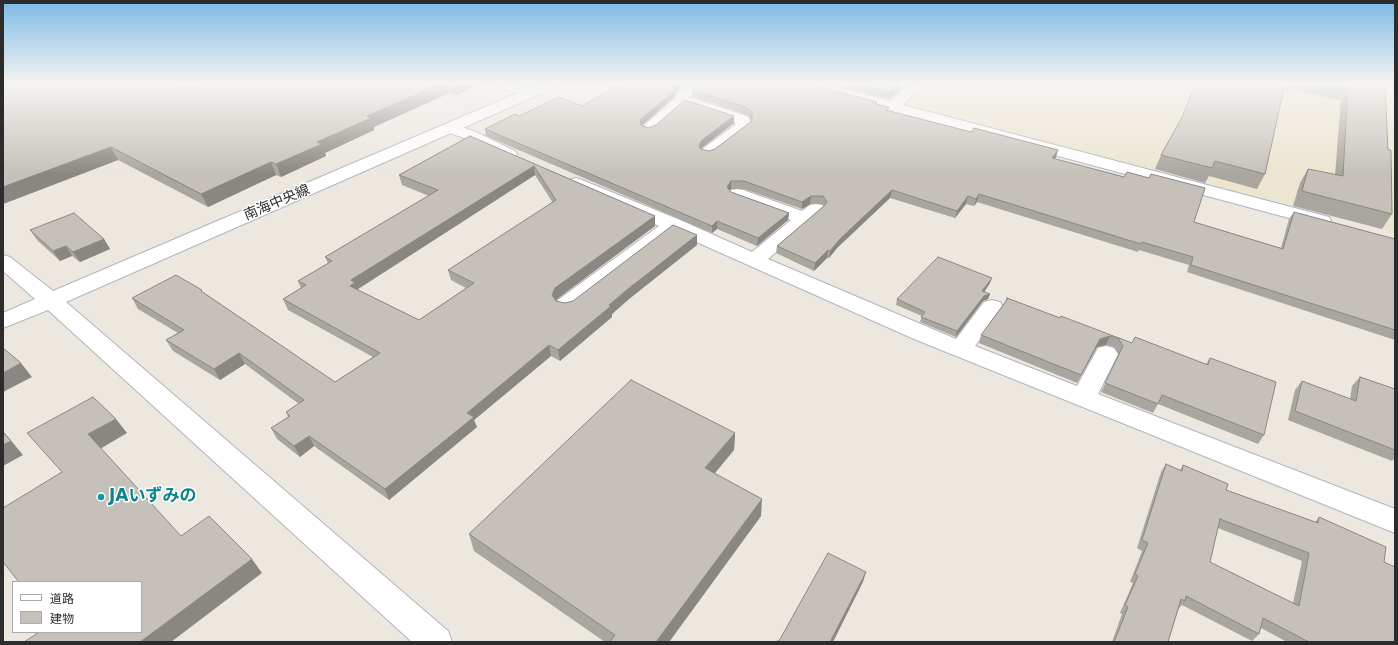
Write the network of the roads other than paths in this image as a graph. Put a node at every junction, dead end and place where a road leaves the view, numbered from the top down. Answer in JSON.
{"nodes":[{"id":1,"x":482,"y":114,"type":"edge"},
{"id":2,"x":666,"y":114,"type":"edge"},
{"id":3,"x":727,"y":114,"type":"edge"},
{"id":4,"x":919,"y":114,"type":"edge"},
{"id":5,"x":450,"y":128,"type":"junction"},
{"id":6,"x":649,"y":128,"type":"edge"},
{"id":7,"x":708,"y":152,"type":"edge"},
{"id":8,"x":524,"y":161,"type":"edge"},
{"id":9,"x":559,"y":176,"type":"edge"},
{"id":10,"x":737,"y":194,"type":"edge"},
{"id":11,"x":673,"y":224,"type":"junction"},
{"id":12,"x":1334,"y":224,"type":"edge"},
{"id":13,"x":754,"y":260,"type":"junction"},
{"id":14,"x":3,"y":261,"type":"edge"},
{"id":15,"x":51,"y":300,"type":"junction"},
{"id":16,"x":566,"y":305,"type":"edge"},
{"id":17,"x":992,"y":307,"type":"dead end"},
{"id":18,"x":3,"y":321,"type":"edge"},
{"id":19,"x":961,"y":349,"type":"junction"},
{"id":20,"x":1106,"y":354,"type":"dead end"},
{"id":21,"x":1083,"y":398,"type":"junction"},
{"id":22,"x":1395,"y":521,"type":"edge"},
{"id":23,"x":436,"y":642,"type":"edge"}],
"edges":[{"from":1,"to":5,"type":"street","name":"南海中央線"},
{"from":2,"to":6,"type":"street"},
{"from":3,"to":7,"type":"street"},
{"from":4,"to":12,"type":"street"},
{"from":5,"to":8,"type":"street"},
{"from":5,"to":15,"type":"street","name":"南海中央線"},
{"from":9,"to":11,"type":"street"},
{"from":10,"to":13,"type":"street"},
{"from":11,"to":13,"type":"street"},
{"from":11,"to":16,"type":"street"},
{"from":13,"to":19,"type":"street"},
{"from":14,"to":15,"type":"street"},
{"from":15,"to":18,"type":"street","name":"南海中央線"},
{"from":15,"to":23,"type":"street"},
{"from":17,"to":19,"type":"street"},
{"from":19,"to":21,"type":"street"},
{"from":20,"to":21,"type":"street"},
{"from":21,"to":22,"type":"street"}]}
